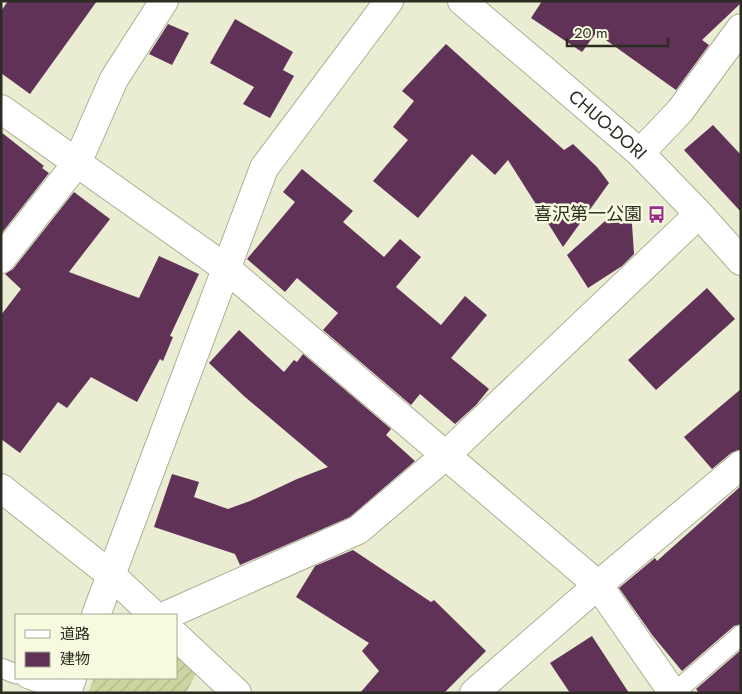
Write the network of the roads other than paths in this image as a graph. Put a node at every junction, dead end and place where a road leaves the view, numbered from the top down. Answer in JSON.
{"nodes":[{"id":1,"x":164,"y":1,"type":"edge"},
{"id":2,"x":388,"y":1,"type":"edge"},
{"id":3,"x":462,"y":1,"type":"edge"},
{"id":4,"x":741,"y":28,"type":"edge"},
{"id":5,"x":1,"y":109,"type":"edge"},
{"id":6,"x":640,"y":153,"type":"junction"},
{"id":7,"x":77,"y":163,"type":"junction"},
{"id":8,"x":699,"y":214,"type":"junction"},
{"id":9,"x":1,"y":259,"type":"edge"},
{"id":10,"x":741,"y":261,"type":"edge"},
{"id":11,"x":227,"y":269,"type":"junction"},
{"id":12,"x":446,"y":455,"type":"junction"},
{"id":13,"x":741,"y":465,"type":"edge"},
{"id":14,"x":1,"y":488,"type":"edge"},
{"id":15,"x":111,"y":575,"type":"junction"},
{"id":16,"x":598,"y":585,"type":"junction"},
{"id":17,"x":96,"y":614,"type":"edge"},
{"id":18,"x":153,"y":614,"type":"edge"},
{"id":19,"x":169,"y":614,"type":"edge"},
{"id":20,"x":741,"y":635,"type":"edge"},
{"id":21,"x":178,"y":638,"type":"edge"},
{"id":22,"x":1,"y":668,"type":"edge"},
{"id":23,"x":15,"y":674,"type":"edge"},
{"id":24,"x":29,"y":679,"type":"edge"},
{"id":25,"x":72,"y":679,"type":"edge"},
{"id":26,"x":66,"y":693,"type":"edge"},
{"id":27,"x":236,"y":693,"type":"edge"},
{"id":28,"x":474,"y":693,"type":"edge"},
{"id":29,"x":673,"y":693,"type":"edge"}],
"edges":[{"from":1,"to":7,"type":"street"},
{"from":2,"to":11,"type":"street"},
{"from":3,"to":6,"type":"street","name":"CHUO-DORI"},
{"from":4,"to":6,"type":"street"},
{"from":5,"to":7,"type":"street"},
{"from":6,"to":8,"type":"street","name":"CHUO-DORI"},
{"from":7,"to":9,"type":"street"},
{"from":7,"to":11,"type":"street"},
{"from":8,"to":10,"type":"street","name":"CHUO-DORI"},
{"from":8,"to":12,"type":"street"},
{"from":11,"to":12,"type":"street"},
{"from":11,"to":15,"type":"street"},
{"from":12,"to":16,"type":"street"},
{"from":12,"to":19,"type":"street"},
{"from":13,"to":16,"type":"street"},
{"from":14,"to":15,"type":"street"},
{"from":15,"to":17,"type":"street"},
{"from":15,"to":18,"type":"street"},
{"from":16,"to":28,"type":"street"},
{"from":16,"to":29,"type":"street"},
{"from":20,"to":29,"type":"lane"},
{"from":21,"to":27,"type":"street"},
{"from":22,"to":23,"type":"lane"},
{"from":24,"to":26,"type":"lane"},
{"from":25,"to":26,"type":"street"}]}
